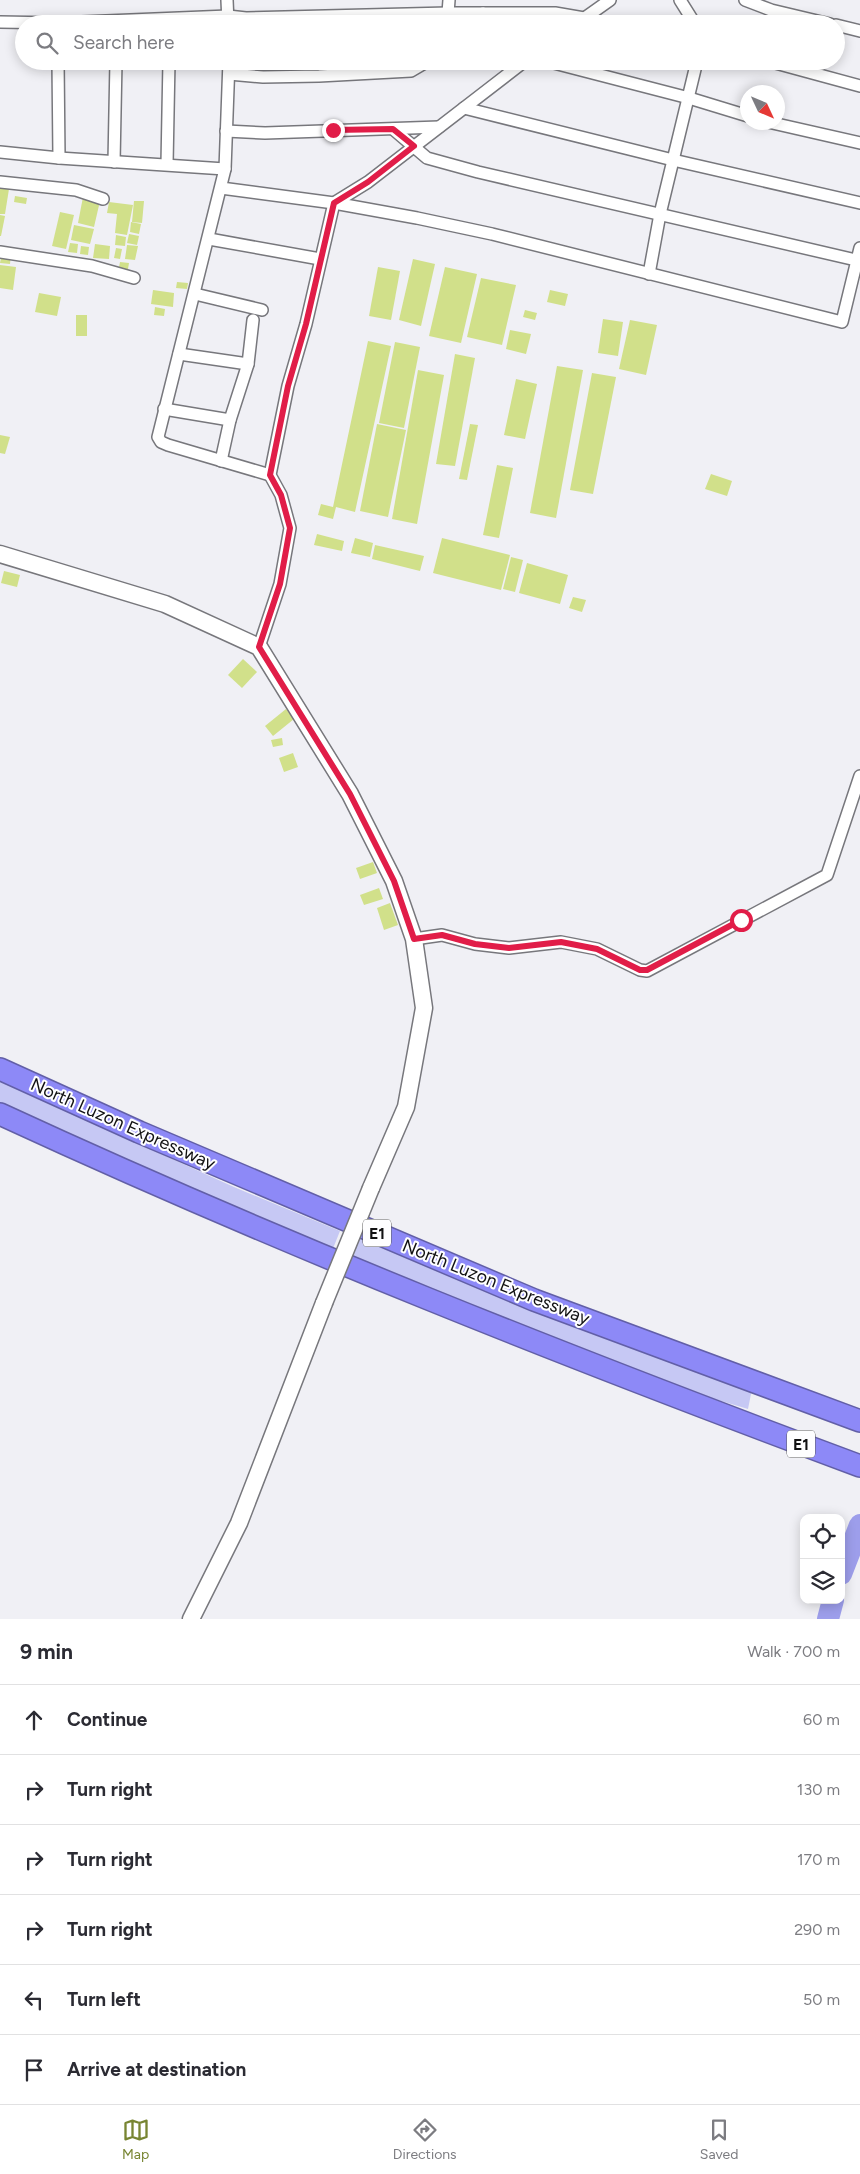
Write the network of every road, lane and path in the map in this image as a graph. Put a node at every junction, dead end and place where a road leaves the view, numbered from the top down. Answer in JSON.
{"nodes":[{"id":1,"x":227,"y":0,"type":"edge"},
{"id":2,"x":448,"y":0,"type":"edge"},
{"id":3,"x":610,"y":0,"type":"edge"},
{"id":4,"x":680,"y":0,"type":"edge"},
{"id":5,"x":745,"y":0,"type":"edge"},
{"id":6,"x":448,"y":13,"type":"junction"},
{"id":7,"x":483,"y":13,"type":"junction"},
{"id":8,"x":228,"y":15,"type":"edge"},
{"id":9,"x":367,"y":15,"type":"edge"},
{"id":10,"x":481,"y":15,"type":"edge"},
{"id":11,"x":561,"y":15,"type":"edge"},
{"id":12,"x":589,"y":15,"type":"edge"},
{"id":13,"x":689,"y":15,"type":"edge"},
{"id":14,"x":792,"y":15,"type":"edge"},
{"id":15,"x":0,"y":22,"type":"edge"},
{"id":16,"x":15,"y":22,"type":"edge"},
{"id":17,"x":845,"y":27,"type":"edge"},
{"id":18,"x":860,"y":31,"type":"edge"},
{"id":19,"x":58,"y":70,"type":"edge"},
{"id":20,"x":116,"y":70,"type":"edge"},
{"id":21,"x":169,"y":70,"type":"edge"},
{"id":22,"x":229,"y":70,"type":"edge"},
{"id":23,"x":413,"y":70,"type":"edge"},
{"id":24,"x":513,"y":70,"type":"edge"},
{"id":25,"x":581,"y":70,"type":"edge"},
{"id":26,"x":695,"y":70,"type":"edge"},
{"id":27,"x":801,"y":70,"type":"edge"},
{"id":28,"x":229,"y":74,"type":"junction"},
{"id":29,"x":860,"y":86,"type":"edge"},
{"id":30,"x":689,"y":98,"type":"junction"},
{"id":31,"x":464,"y":108,"type":"junction"},
{"id":32,"x":740,"y":114,"type":"edge"},
{"id":33,"x":785,"y":126,"type":"edge"},
{"id":34,"x":439,"y":127,"type":"junction"},
{"id":35,"x":393,"y":129,"type":"junction"},
{"id":36,"x":226,"y":131,"type":"junction"},
{"id":37,"x":860,"y":143,"type":"edge"},
{"id":38,"x":414,"y":146,"type":"junction"},
{"id":39,"x":0,"y":152,"type":"edge"},
{"id":40,"x":59,"y":158,"type":"junction"},
{"id":41,"x":673,"y":160,"type":"junction"},
{"id":42,"x":114,"y":162,"type":"junction"},
{"id":43,"x":167,"y":164,"type":"junction"},
{"id":44,"x":225,"y":169,"type":"junction"},
{"id":45,"x":0,"y":182,"type":"edge"},
{"id":46,"x":221,"y":188,"type":"junction"},
{"id":47,"x":103,"y":199,"type":"dead end"},
{"id":48,"x":334,"y":203,"type":"junction"},
{"id":49,"x":860,"y":203,"type":"edge"},
{"id":50,"x":660,"y":214,"type":"junction"},
{"id":51,"x":209,"y":239,"type":"junction"},
{"id":52,"x":860,"y":248,"type":"edge"},
{"id":53,"x":0,"y":252,"type":"edge"},
{"id":54,"x":320,"y":260,"type":"junction"},
{"id":55,"x":856,"y":260,"type":"junction"},
{"id":56,"x":649,"y":274,"type":"junction"},
{"id":57,"x":134,"y":278,"type":"dead end"},
{"id":58,"x":195,"y":294,"type":"junction"},
{"id":59,"x":262,"y":310,"type":"dead end"},
{"id":60,"x":253,"y":320,"type":"dead end"},
{"id":61,"x":179,"y":354,"type":"junction"},
{"id":62,"x":248,"y":364,"type":"junction"},
{"id":63,"x":164,"y":409,"type":"junction"},
{"id":64,"x":230,"y":420,"type":"junction"},
{"id":65,"x":221,"y":461,"type":"junction"},
{"id":66,"x":270,"y":475,"type":"junction"},
{"id":67,"x":0,"y":554,"type":"edge"},
{"id":68,"x":259,"y":647,"type":"junction"},
{"id":69,"x":860,"y":776,"type":"edge"},
{"id":70,"x":414,"y":939,"type":"junction"},
{"id":71,"x":0,"y":1069,"type":"edge"},
{"id":72,"x":0,"y":1114,"type":"edge"},
{"id":73,"x":860,"y":1421,"type":"edge"},
{"id":74,"x":860,"y":1466,"type":"edge"},
{"id":75,"x":191,"y":1619,"type":"edge"}],
"edges":[{"from":1,"to":8,"type":"street"},
{"from":2,"to":6,"type":"street"},
{"from":3,"to":12,"type":"street"},
{"from":4,"to":13,"type":"street"},
{"from":5,"to":14,"type":"street"},
{"from":6,"to":7,"type":"street"},
{"from":6,"to":9,"type":"street"},
{"from":7,"to":10,"type":"street"},
{"from":7,"to":11,"type":"street"},
{"from":15,"to":16,"type":"street"},
{"from":17,"to":18,"type":"street"},
{"from":19,"to":40,"type":"street"},
{"from":20,"to":42,"type":"street"},
{"from":21,"to":43,"type":"street"},
{"from":22,"to":28,"type":"street"},
{"from":23,"to":28,"type":"street"},
{"from":24,"to":31,"type":"street"},
{"from":25,"to":30,"type":"street"},
{"from":26,"to":30,"type":"street"},
{"from":27,"to":29,"type":"street"},
{"from":28,"to":36,"type":"street"},
{"from":30,"to":32,"type":"street"},
{"from":30,"to":41,"type":"street"},
{"from":31,"to":34,"type":"street"},
{"from":31,"to":41,"type":"street"},
{"from":33,"to":37,"type":"street"},
{"from":34,"to":35,"type":"street"},
{"from":34,"to":38,"type":"street"},
{"from":35,"to":36,"type":"street"},
{"from":35,"to":38,"type":"street"},
{"from":36,"to":44,"type":"street"},
{"from":38,"to":48,"type":"street"},
{"from":38,"to":50,"type":"street"},
{"from":39,"to":40,"type":"street"},
{"from":40,"to":42,"type":"street"},
{"from":41,"to":49,"type":"street"},
{"from":41,"to":50,"type":"street"},
{"from":42,"to":43,"type":"street"},
{"from":43,"to":44,"type":"street"},
{"from":44,"to":46,"type":"street"},
{"from":45,"to":47,"type":"street"},
{"from":46,"to":48,"type":"street"},
{"from":46,"to":51,"type":"street"},
{"from":48,"to":54,"type":"street"},
{"from":48,"to":56,"type":"street"},
{"from":50,"to":55,"type":"street"},
{"from":50,"to":56,"type":"street"},
{"from":51,"to":54,"type":"street"},
{"from":51,"to":58,"type":"street"},
{"from":52,"to":55,"type":"street"},
{"from":53,"to":57,"type":"street"},
{"from":54,"to":66,"type":"street"},
{"from":55,"to":56,"type":"street"},
{"from":58,"to":59,"type":"street"},
{"from":58,"to":61,"type":"street"},
{"from":60,"to":62,"type":"street"},
{"from":61,"to":62,"type":"street"},
{"from":61,"to":63,"type":"street"},
{"from":62,"to":64,"type":"street"},
{"from":63,"to":64,"type":"street"},
{"from":63,"to":65,"type":"street"},
{"from":64,"to":65,"type":"street"},
{"from":65,"to":66,"type":"street"},
{"from":66,"to":68,"type":"street"},
{"from":67,"to":68,"type":"street"},
{"from":68,"to":70,"type":"street"},
{"from":69,"to":70,"type":"street"},
{"from":70,"to":75,"type":"street","bridge":true},
{"from":71,"to":73,"type":"highway","name":"North Luzon Expressway","number":"E1"},
{"from":72,"to":74,"type":"highway","number":"E1"}]}
